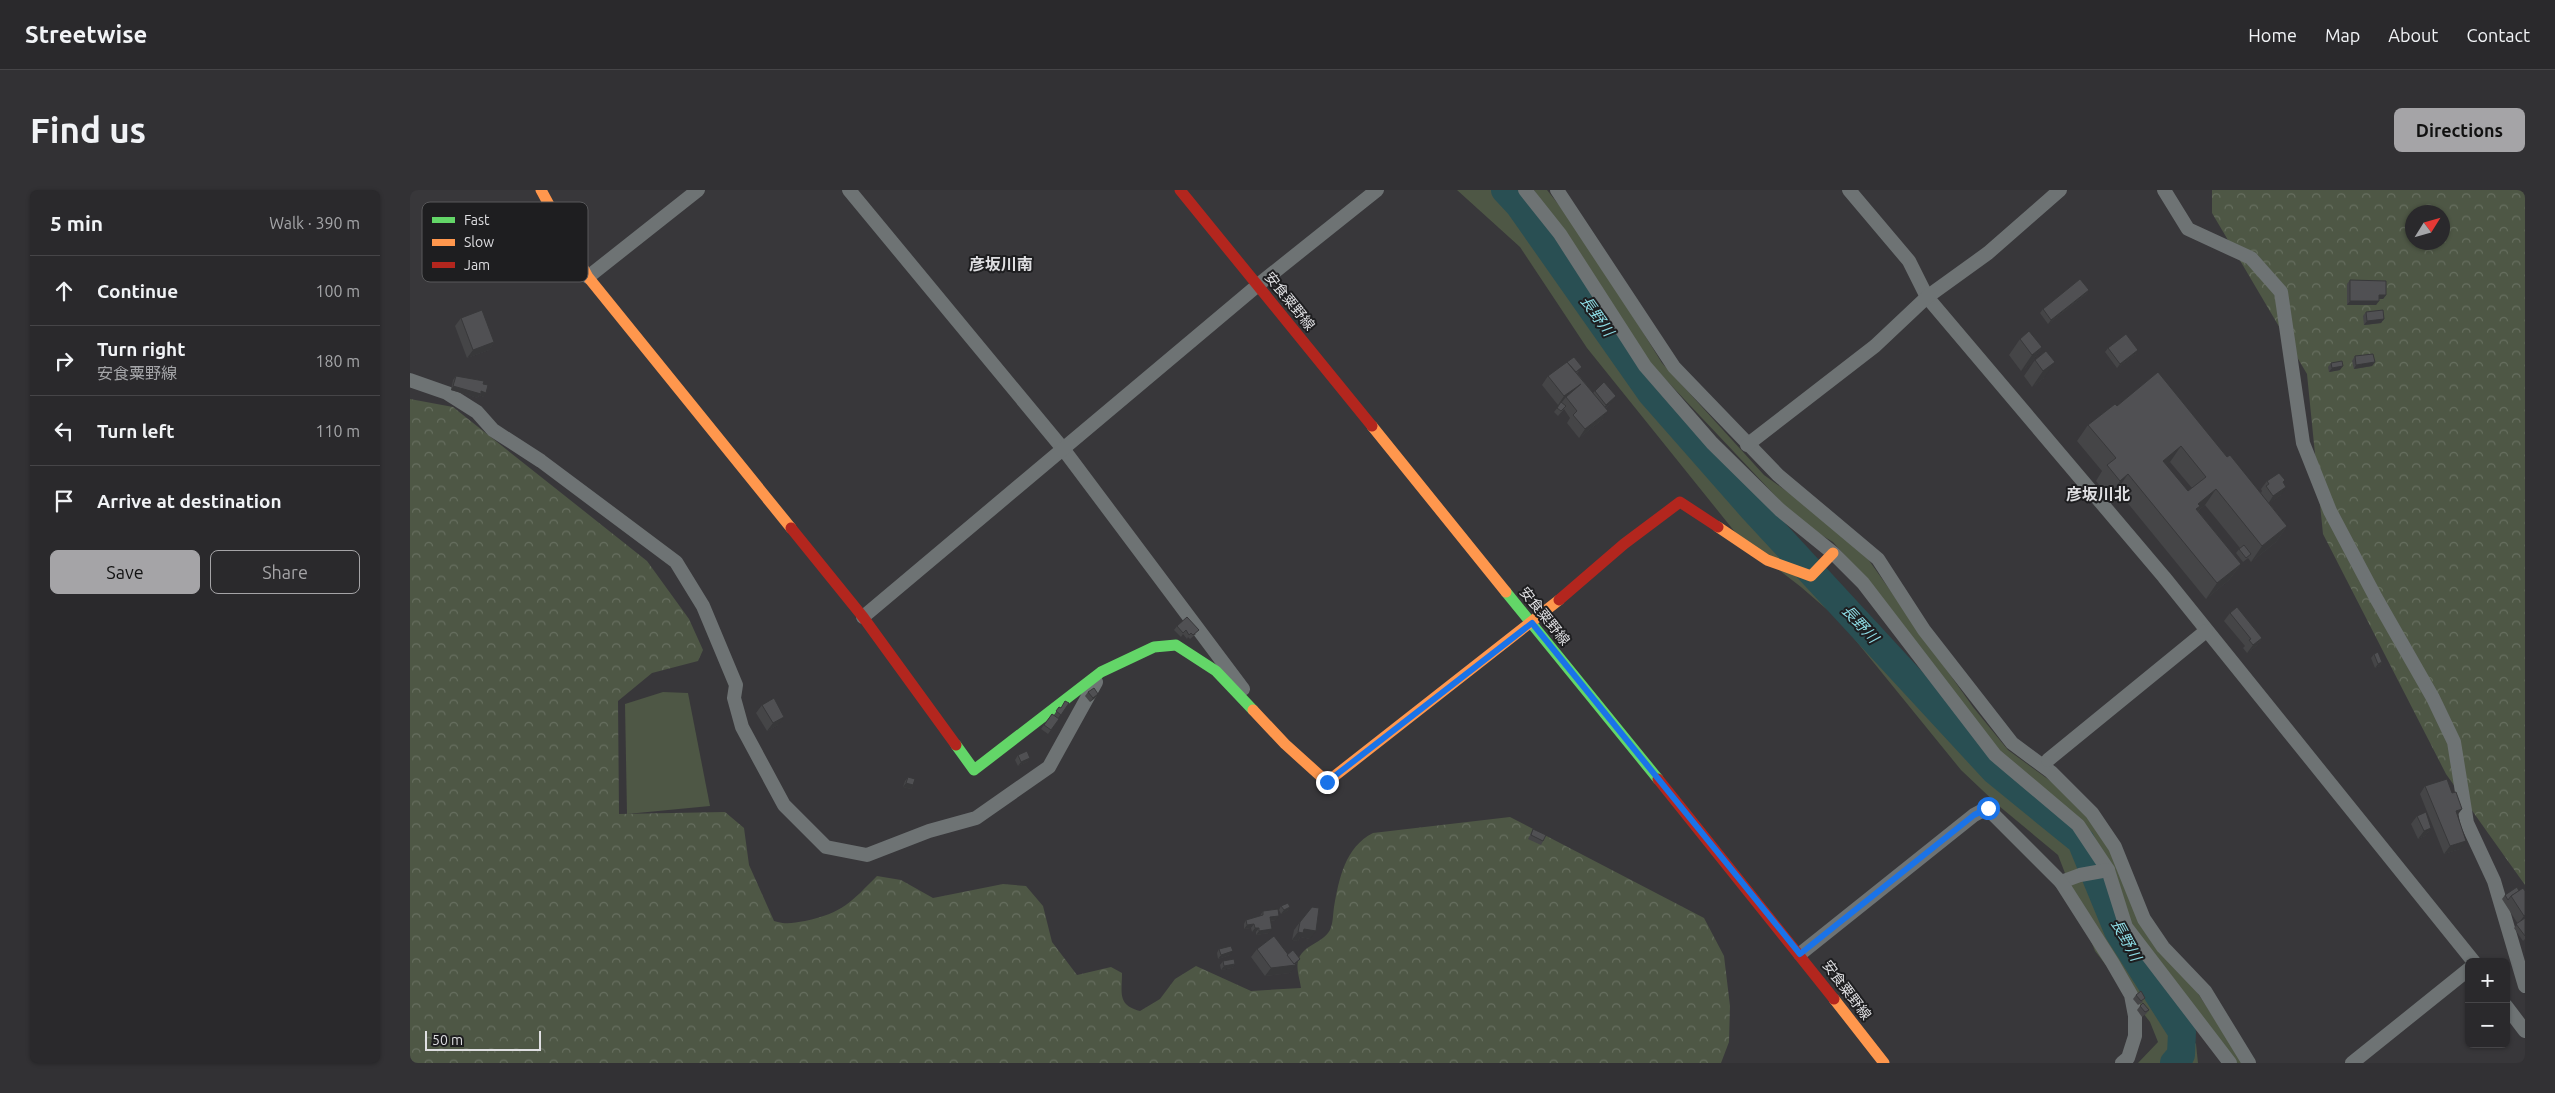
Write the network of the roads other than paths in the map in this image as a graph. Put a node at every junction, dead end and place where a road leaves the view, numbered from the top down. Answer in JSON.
{"nodes":[{"id":1,"x":541,"y":190,"type":"edge"},
{"id":2,"x":698,"y":190,"type":"edge"},
{"id":3,"x":849,"y":190,"type":"edge"},
{"id":4,"x":1180,"y":190,"type":"edge"},
{"id":5,"x":1377,"y":190,"type":"edge"},
{"id":6,"x":1525,"y":190,"type":"edge"},
{"id":7,"x":1557,"y":190,"type":"edge"},
{"id":8,"x":1849,"y":190,"type":"edge"},
{"id":9,"x":2060,"y":190,"type":"edge"},
{"id":10,"x":2164,"y":190,"type":"edge"},
{"id":11,"x":547,"y":202,"type":"edge"},
{"id":12,"x":588,"y":277,"type":"joint"},
{"id":13,"x":1258,"y":285,"type":"junction"},
{"id":14,"x":1927,"y":298,"type":"junction"},
{"id":15,"x":410,"y":380,"type":"edge"},
{"id":16,"x":1747,"y":445,"type":"junction"},
{"id":17,"x":1064,"y":450,"type":"junction"},
{"id":18,"x":1831,"y":555,"type":"junction"},
{"id":19,"x":863,"y":617,"type":"junction"},
{"id":20,"x":1532,"y":623,"type":"junction"},
{"id":21,"x":2206,"y":631,"type":"junction"},
{"id":22,"x":1101,"y":672,"type":"junction"},
{"id":23,"x":1285,"y":744,"type":"junction"},
{"id":24,"x":2048,"y":760,"type":"dead end"},
{"id":25,"x":2105,"y":870,"type":"junction"},
{"id":26,"x":2061,"y":882,"type":"junction"},
{"id":27,"x":1800,"y":954,"type":"junction"},
{"id":28,"x":2471,"y":958,"type":"edge"},
{"id":29,"x":2465,"y":973,"type":"edge"},
{"id":30,"x":2525,"y":986,"type":"edge"},
{"id":31,"x":2510,"y":1011,"type":"edge"},
{"id":32,"x":2525,"y":1031,"type":"edge"},
{"id":33,"x":1884,"y":1063,"type":"edge"},
{"id":34,"x":2122,"y":1063,"type":"edge"},
{"id":35,"x":2230,"y":1063,"type":"edge"},
{"id":36,"x":2249,"y":1063,"type":"edge"},
{"id":37,"x":2352,"y":1063,"type":"edge"}],
"edges":[{"from":1,"to":11,"type":"street"},
{"from":2,"to":12,"type":"street"},
{"from":3,"to":17,"type":"street"},
{"from":4,"to":13,"type":"street","name":"安食粟野線"},
{"from":5,"to":13,"type":"street"},
{"from":6,"to":18,"type":"street"},
{"from":7,"to":16,"type":"street"},
{"from":8,"to":14,"type":"street"},
{"from":9,"to":14,"type":"street"},
{"from":10,"to":30,"type":"street"},
{"from":12,"to":19,"type":"street"},
{"from":13,"to":17,"type":"street"},
{"from":13,"to":20,"type":"street","name":"安食粟野線"},
{"from":14,"to":16,"type":"street"},
{"from":14,"to":21,"type":"street"},
{"from":15,"to":22,"type":"street"},
{"from":16,"to":36,"type":"street"},
{"from":17,"to":19,"type":"street"},
{"from":17,"to":23,"type":"street"},
{"from":18,"to":20,"type":"street"},
{"from":18,"to":25,"type":"street"},
{"from":19,"to":22,"type":"street"},
{"from":20,"to":23,"type":"street"},
{"from":20,"to":27,"type":"street","name":"安食粟野線"},
{"from":21,"to":24,"type":"street"},
{"from":21,"to":28,"type":"street"},
{"from":22,"to":23,"type":"street"},
{"from":25,"to":26,"type":"street"},
{"from":25,"to":35,"type":"street"},
{"from":26,"to":27,"type":"street"},
{"from":26,"to":34,"type":"street"},
{"from":27,"to":33,"type":"street","name":"安食粟野線"},
{"from":29,"to":37,"type":"street"},
{"from":31,"to":32,"type":"street"}]}
